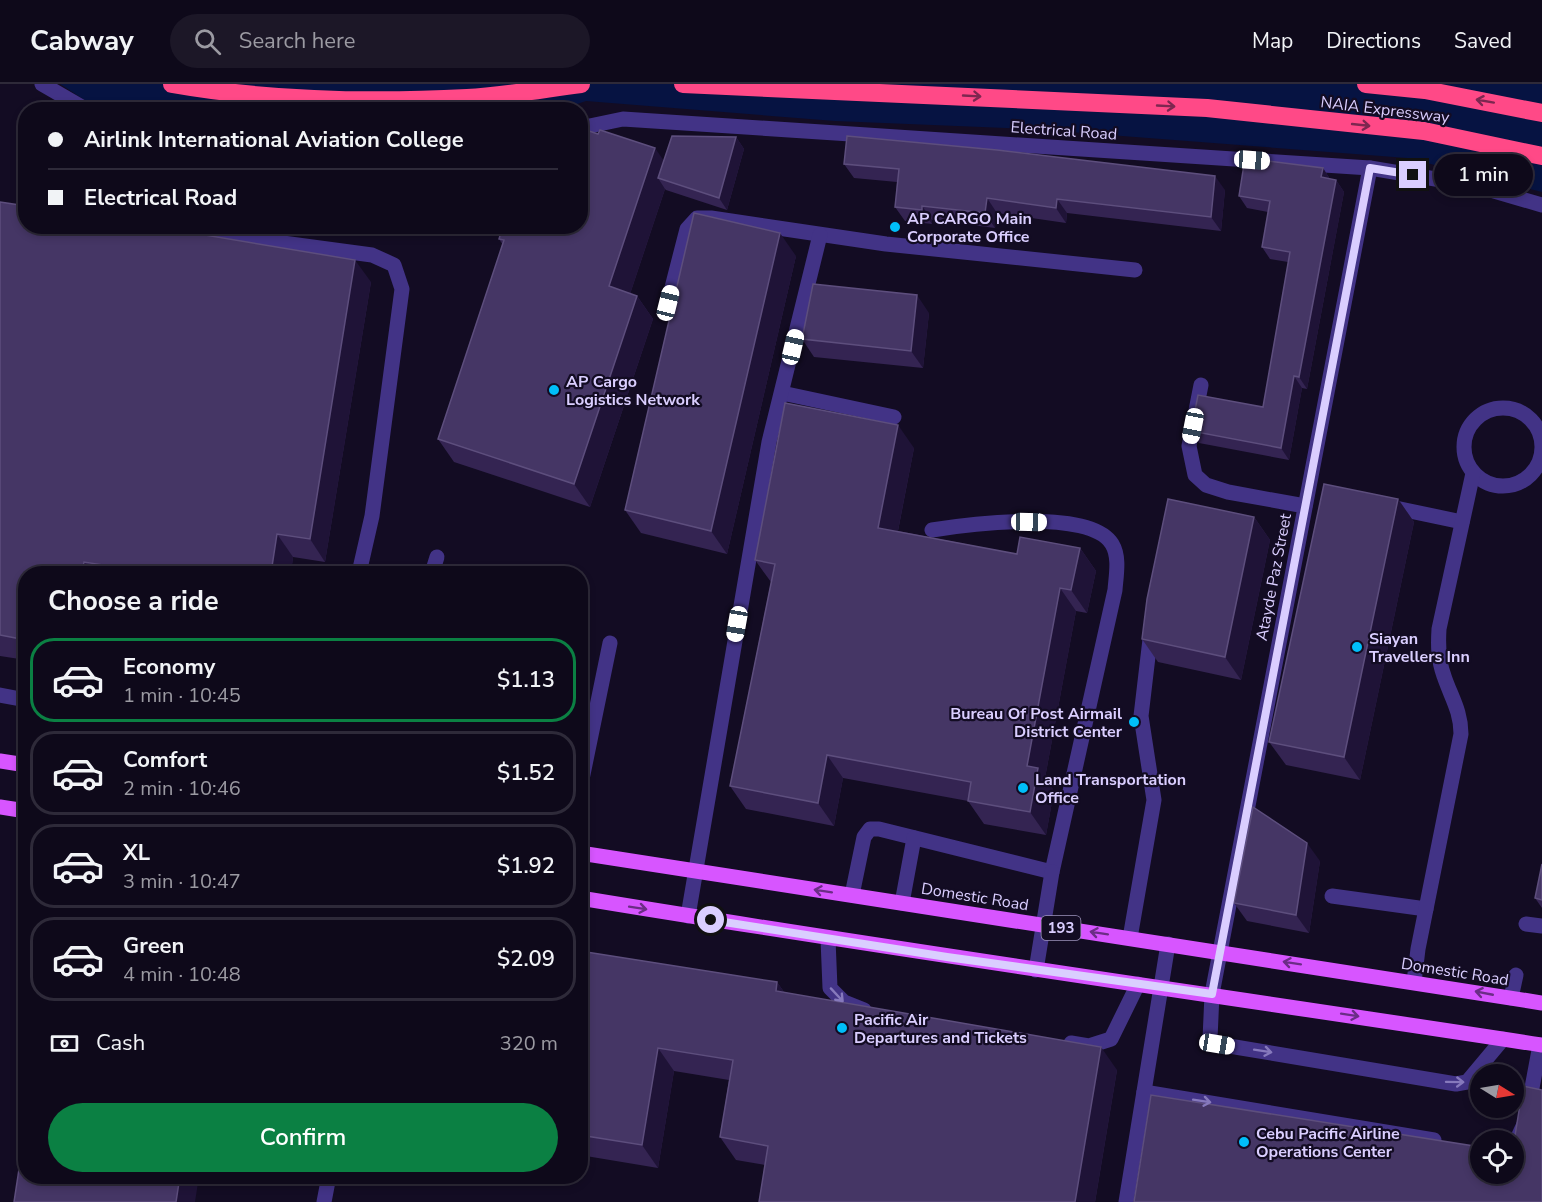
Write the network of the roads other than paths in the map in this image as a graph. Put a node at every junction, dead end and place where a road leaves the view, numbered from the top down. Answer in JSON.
{"nodes":[{"id":1,"x":42,"y":84,"type":"edge"},
{"id":2,"x":172,"y":84,"type":"edge"},
{"id":3,"x":581,"y":84,"type":"edge"},
{"id":4,"x":682,"y":84,"type":"edge"},
{"id":5,"x":1366,"y":84,"type":"edge"},
{"id":6,"x":73,"y":102,"type":"edge"},
{"id":7,"x":1542,"y":113,"type":"edge"},
{"id":8,"x":588,"y":126,"type":"edge"},
{"id":9,"x":1542,"y":156,"type":"edge"},
{"id":10,"x":1370,"y":168,"type":"junction"},
{"id":11,"x":1542,"y":205,"type":"edge"},
{"id":12,"x":216,"y":234,"type":"edge"},
{"id":13,"x":820,"y":235,"type":"junction"},
{"id":14,"x":1135,"y":270,"type":"dead end"},
{"id":15,"x":668,"y":303,"type":"dead end"},
{"id":16,"x":1201,"y":385,"type":"dead end"},
{"id":17,"x":782,"y":393,"type":"junction"},
{"id":18,"x":894,"y":417,"type":"dead end"},
{"id":19,"x":1473,"y":473,"type":"junction"},
{"id":20,"x":1374,"y":504,"type":"edge"},
{"id":21,"x":1305,"y":506,"type":"junction"},
{"id":22,"x":1462,"y":522,"type":"junction"},
{"id":23,"x":932,"y":530,"type":"dead end"},
{"id":24,"x":437,"y":557,"type":"dead end"},
{"id":25,"x":361,"y":566,"type":"edge"},
{"id":26,"x":434,"y":566,"type":"edge"},
{"id":27,"x":1153,"y":617,"type":"edge"},
{"id":28,"x":610,"y":643,"type":"dead end"},
{"id":29,"x":0,"y":695,"type":"edge"},
{"id":30,"x":18,"y":698,"type":"edge"},
{"id":31,"x":588,"y":750,"type":"edge"},
{"id":32,"x":0,"y":761,"type":"edge"},
{"id":33,"x":18,"y":764,"type":"edge"},
{"id":34,"x":0,"y":807,"type":"edge"},
{"id":35,"x":18,"y":810,"type":"edge"},
{"id":36,"x":914,"y":838,"type":"junction"},
{"id":37,"x":588,"y":854,"type":"edge"},
{"id":38,"x":694,"y":871,"type":"junction"},
{"id":39,"x":1052,"y":873,"type":"junction"},
{"id":40,"x":852,"y":895,"type":"junction"},
{"id":41,"x":1332,"y":896,"type":"dead end"},
{"id":42,"x":588,"y":899,"type":"edge"},
{"id":43,"x":902,"y":903,"type":"junction"},
{"id":44,"x":1426,"y":909,"type":"junction"},
{"id":45,"x":688,"y":916,"type":"junction"},
{"id":46,"x":1526,"y":924,"type":"dead end"},
{"id":47,"x":1043,"y":925,"type":"junction"},
{"id":48,"x":1542,"y":927,"type":"edge"},
{"id":49,"x":1130,"y":938,"type":"junction"},
{"id":50,"x":828,"y":939,"type":"junction"},
{"id":51,"x":1168,"y":944,"type":"junction"},
{"id":52,"x":1220,"y":952,"type":"junction"},
{"id":53,"x":1036,"y":970,"type":"junction"},
{"id":54,"x":1516,"y":975,"type":"dead end"},
{"id":55,"x":1414,"y":982,"type":"junction"},
{"id":56,"x":1138,"y":984,"type":"junction"},
{"id":57,"x":1162,"y":987,"type":"junction"},
{"id":58,"x":1212,"y":994,"type":"junction"},
{"id":59,"x":1511,"y":998,"type":"junction"},
{"id":60,"x":1542,"y":1003,"type":"edge"},
{"id":61,"x":881,"y":1017,"type":"edge"},
{"id":62,"x":1503,"y":1039,"type":"junction"},
{"id":63,"x":1055,"y":1041,"type":"edge"},
{"id":64,"x":1541,"y":1045,"type":"edge"},
{"id":65,"x":1144,"y":1092,"type":"junction"},
{"id":66,"x":1521,"y":1130,"type":"edge"},
{"id":67,"x":1446,"y":1142,"type":"edge"},
{"id":68,"x":327,"y":1184,"type":"edge"},
{"id":69,"x":324,"y":1202,"type":"edge"},
{"id":70,"x":1126,"y":1202,"type":"edge"}],
"edges":[{"from":1,"to":6,"type":"street"},
{"from":2,"to":3,"type":"highway"},
{"from":4,"to":9,"type":"highway","name":"NAIA Expressway","one_way":true},
{"from":7,"to":5,"type":"highway","name":"NAIA Expressway","one_way":true},
{"from":8,"to":10,"type":"street","name":"Electrical Road"},
{"from":10,"to":11,"type":"street","name":"Electrical Road"},
{"from":10,"to":21,"type":"street","name":"Atayde Paz Street"},
{"from":12,"to":25,"type":"street"},
{"from":13,"to":14,"type":"street"},
{"from":13,"to":15,"type":"street"},
{"from":13,"to":17,"type":"street"},
{"from":16,"to":21,"type":"street"},
{"from":17,"to":18,"type":"street"},
{"from":17,"to":38,"type":"street"},
{"from":19,"to":19,"type":"street"},
{"from":19,"to":22,"type":"street"},
{"from":20,"to":22,"type":"street"},
{"from":21,"to":52,"type":"street","name":"Atayde Paz Street"},
{"from":22,"to":44,"type":"street"},
{"from":23,"to":39,"type":"street"},
{"from":24,"to":26,"type":"street"},
{"from":27,"to":49,"type":"street"},
{"from":28,"to":31,"type":"street"},
{"from":29,"to":30,"type":"street"},
{"from":32,"to":33,"type":"main road"},
{"from":34,"to":35,"type":"main road"},
{"from":36,"to":39,"type":"street"},
{"from":36,"to":40,"type":"street"},
{"from":36,"to":43,"type":"street"},
{"from":37,"to":38,"type":"main road","name":"Domestic Road","number":"193"},
{"from":40,"to":38,"type":"main road","name":"Domestic Road","number":"193","one_way":true},
{"from":38,"to":45,"type":"street"},
{"from":39,"to":47,"type":"street"},
{"from":40,"to":43,"type":"main road","name":"Domestic Road","number":"193"},
{"from":41,"to":44,"type":"street"},
{"from":42,"to":45,"type":"main road","one_way":true},
{"from":43,"to":47,"type":"main road","name":"Domestic Road","number":"193"},
{"from":44,"to":55,"type":"street"},
{"from":45,"to":50,"type":"main road"},
{"from":46,"to":48,"type":"street"},
{"from":49,"to":47,"type":"main road","name":"Domestic Road","number":"193","one_way":true},
{"from":47,"to":53,"type":"street"},
{"from":49,"to":51,"type":"main road","name":"Domestic Road","number":"193"},
{"from":50,"to":53,"type":"main road"},
{"from":50,"to":61,"type":"street","one_way":true},
{"from":51,"to":52,"type":"main road","name":"Domestic Road","number":"193"},
{"from":51,"to":57,"type":"street"},
{"from":55,"to":52,"type":"main road","name":"Domestic Road","number":"193","one_way":true},
{"from":52,"to":58,"type":"street","name":"Atayde Paz Street"},
{"from":53,"to":56,"type":"main road"},
{"from":54,"to":59,"type":"street"},
{"from":59,"to":55,"type":"main road","name":"Domestic Road","number":"193","one_way":true},
{"from":56,"to":57,"type":"main road"},
{"from":56,"to":63,"type":"street"},
{"from":57,"to":58,"type":"main road"},
{"from":57,"to":65,"type":"street"},
{"from":58,"to":62,"type":"main road","one_way":true},
{"from":58,"to":62,"type":"street","name":"Atayde Paz Street","one_way":true},
{"from":59,"to":60,"type":"main road","name":"Domestic Road","number":"193"},
{"from":62,"to":64,"type":"main road"},
{"from":64,"to":66,"type":"street"},
{"from":65,"to":67,"type":"street","one_way":true},
{"from":65,"to":70,"type":"street"},
{"from":68,"to":69,"type":"street"}]}
